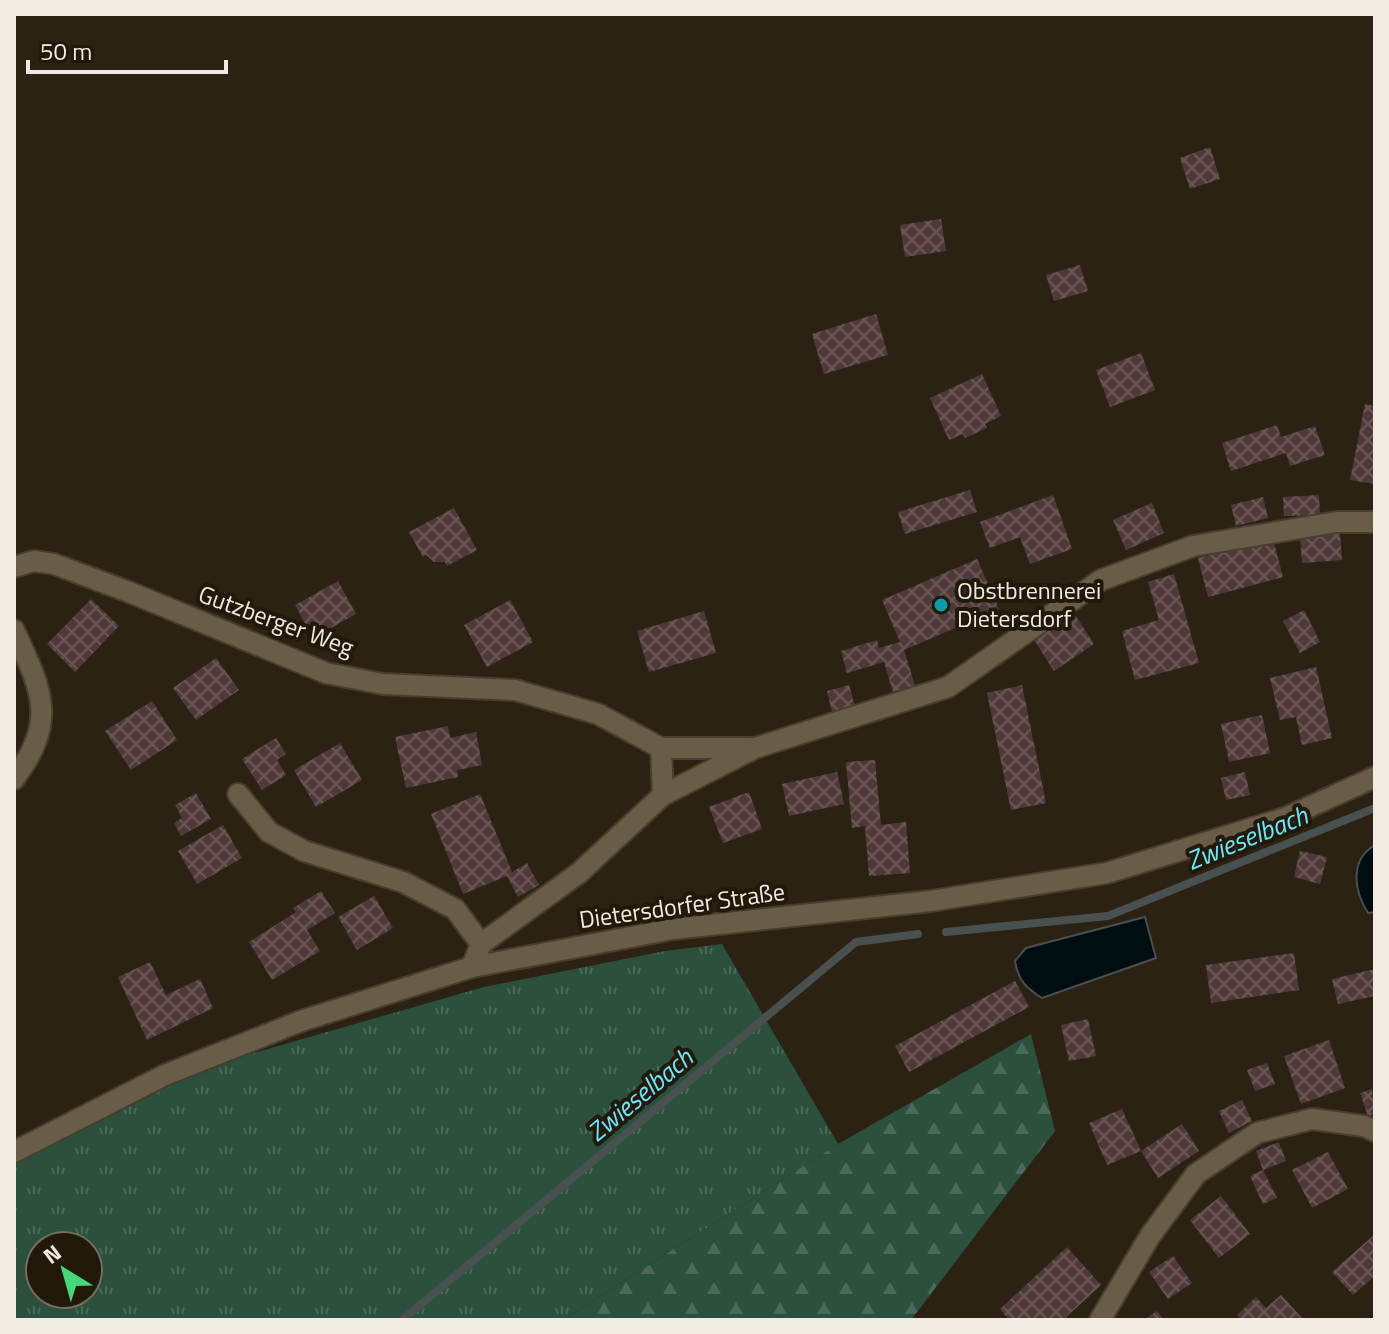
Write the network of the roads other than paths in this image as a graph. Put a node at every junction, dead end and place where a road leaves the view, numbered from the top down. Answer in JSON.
{"nodes":[{"id":1,"x":1375,"y":522,"type":"edge"},
{"id":2,"x":14,"y":567,"type":"edge"},
{"id":3,"x":14,"y":630,"type":"edge"},
{"id":4,"x":661,"y":748,"type":"junction"},
{"id":5,"x":755,"y":748,"type":"junction"},
{"id":6,"x":1375,"y":777,"type":"edge"},
{"id":7,"x":14,"y":779,"type":"edge"},
{"id":8,"x":238,"y":794,"type":"dead end"},
{"id":9,"x":663,"y":795,"type":"junction"},
{"id":10,"x":481,"y":944,"type":"junction"},
{"id":11,"x":472,"y":967,"type":"junction"},
{"id":12,"x":1375,"y":1131,"type":"edge"},
{"id":13,"x":14,"y":1152,"type":"edge"},
{"id":14,"x":1100,"y":1320,"type":"edge"}],
"edges":[{"from":1,"to":5,"type":"street"},
{"from":2,"to":4,"type":"street","name":"Gutzberger Weg"},
{"from":3,"to":7,"type":"street"},
{"from":4,"to":5,"type":"street","name":"Gutzberger Weg"},
{"from":4,"to":9,"type":"street"},
{"from":5,"to":9,"type":"street"},
{"from":6,"to":11,"type":"street","name":"Dietersdorfer Straße"},
{"from":8,"to":10,"type":"street"},
{"from":9,"to":10,"type":"street"},
{"from":10,"to":11,"type":"street"},
{"from":11,"to":13,"type":"street","name":"Dietersdorfer Straße"},
{"from":12,"to":14,"type":"street"}]}
